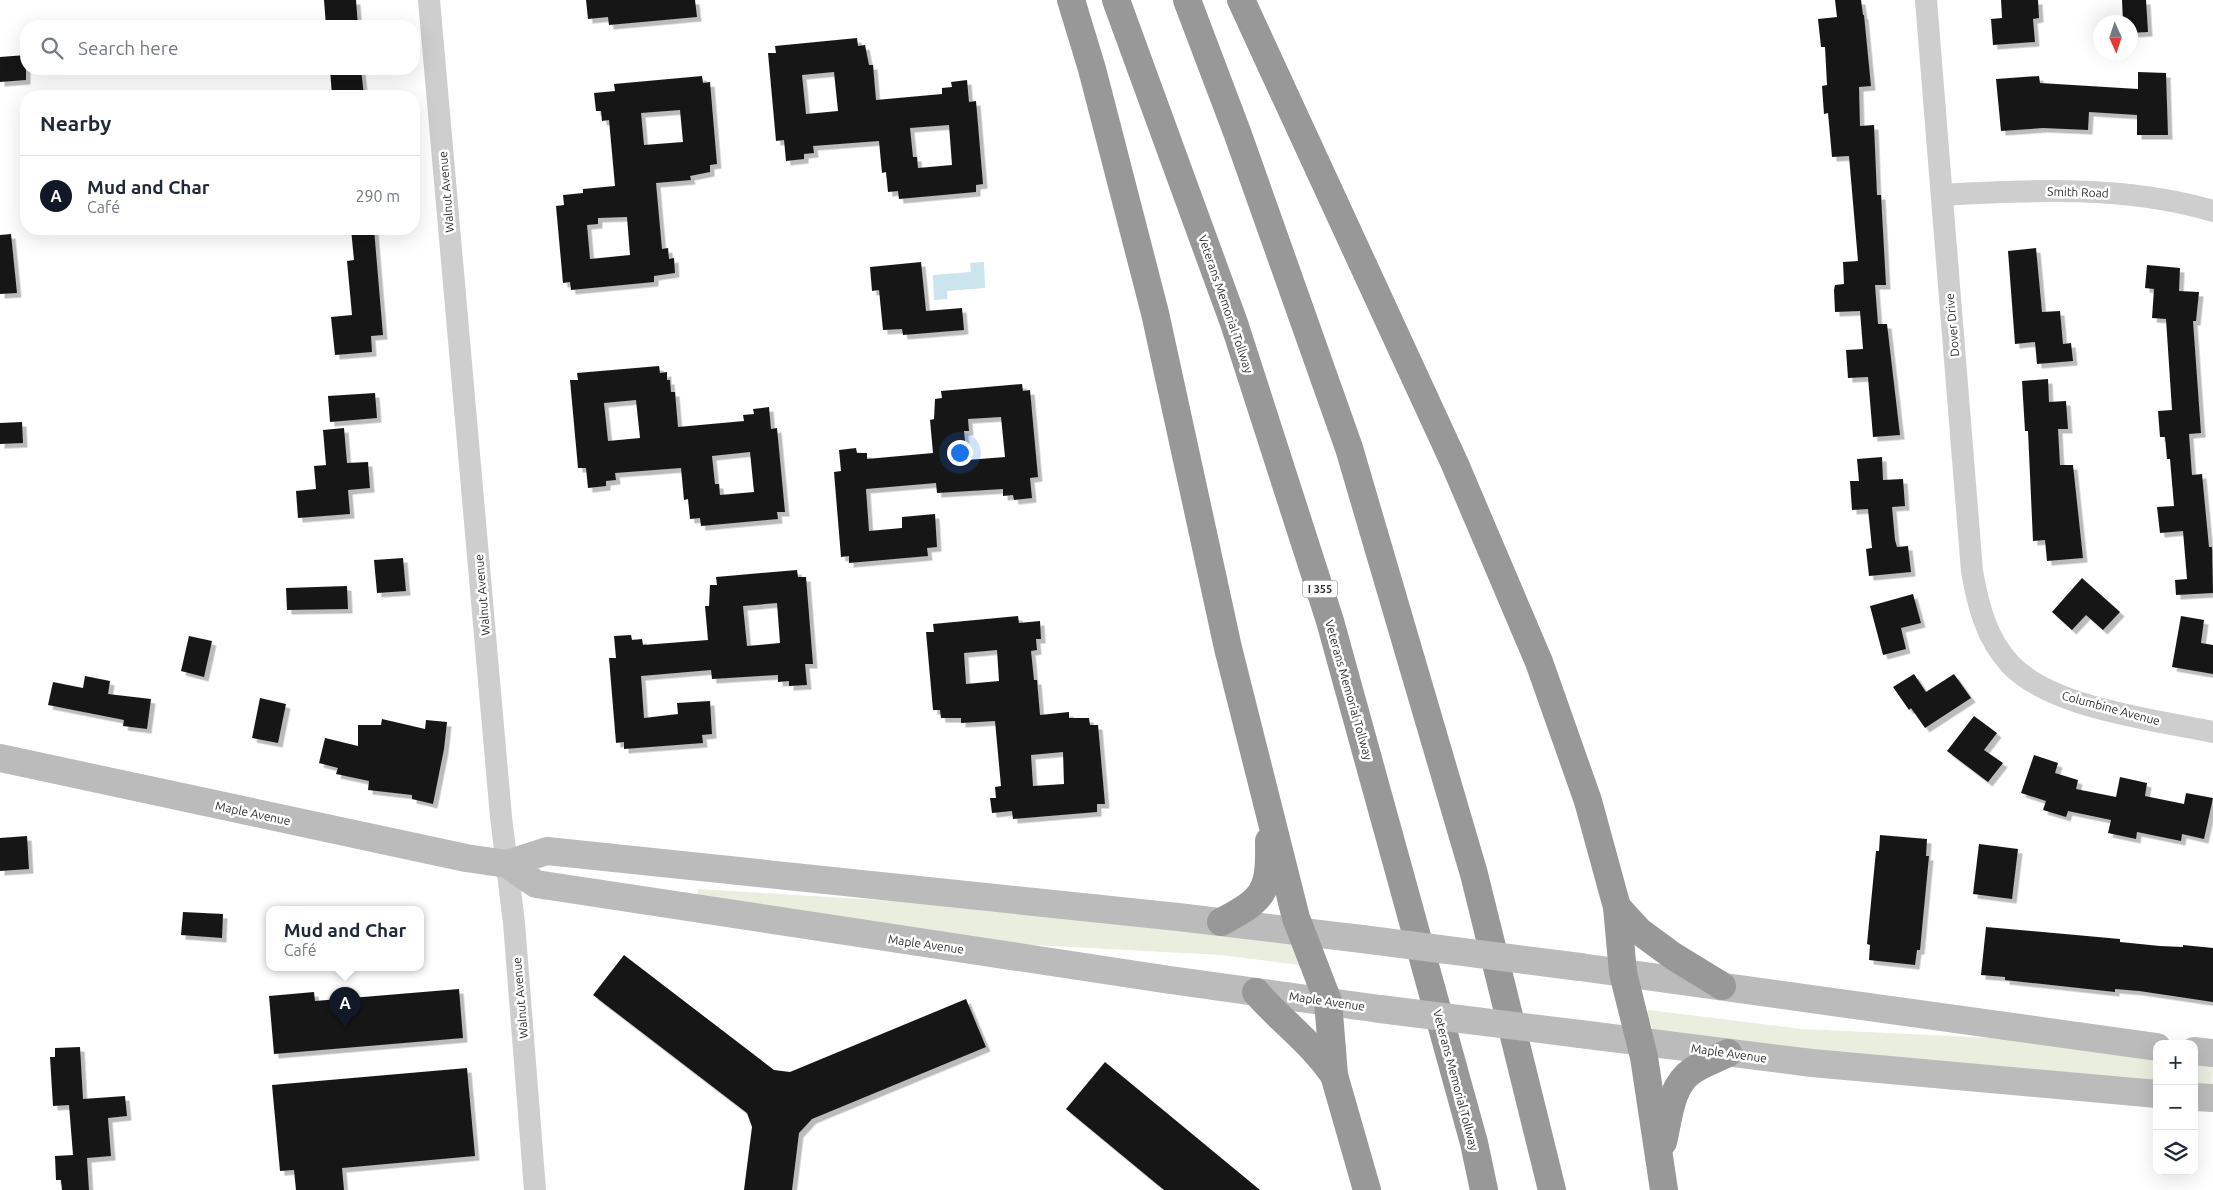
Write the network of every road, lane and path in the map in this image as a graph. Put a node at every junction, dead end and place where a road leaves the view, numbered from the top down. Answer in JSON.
{"nodes":[{"id":1,"x":429,"y":0,"type":"edge"},
{"id":2,"x":1071,"y":0,"type":"edge"},
{"id":3,"x":1116,"y":0,"type":"edge"},
{"id":4,"x":1187,"y":0,"type":"edge"},
{"id":5,"x":1241,"y":0,"type":"edge"},
{"id":6,"x":1926,"y":0,"type":"edge"},
{"id":7,"x":1942,"y":195,"type":"junction"},
{"id":8,"x":2213,"y":211,"type":"edge"},
{"id":9,"x":1996,"y":645,"type":"joint"},
{"id":10,"x":2213,"y":732,"type":"edge"},
{"id":11,"x":0,"y":758,"type":"edge"},
{"id":12,"x":1269,"y":810,"type":"junction"},
{"id":13,"x":507,"y":864,"type":"junction"},
{"id":14,"x":1617,"y":907,"type":"junction"},
{"id":15,"x":1221,"y":922,"type":"junction"},
{"id":16,"x":1303,"y":932,"type":"junction"},
{"id":17,"x":1622,"y":973,"type":"junction"},
{"id":18,"x":1722,"y":986,"type":"junction"},
{"id":19,"x":1256,"y":992,"type":"junction"},
{"id":20,"x":1328,"y":1002,"type":"junction"},
{"id":21,"x":1639,"y":1041,"type":"junction"},
{"id":22,"x":2153,"y":1046,"type":"edge"},
{"id":23,"x":2198,"y":1051,"type":"edge"},
{"id":24,"x":2213,"y":1053,"type":"edge"},
{"id":25,"x":1728,"y":1054,"type":"junction"},
{"id":26,"x":1334,"y":1075,"type":"junction"},
{"id":27,"x":2153,"y":1094,"type":"edge"},
{"id":28,"x":2198,"y":1096,"type":"edge"},
{"id":29,"x":2213,"y":1098,"type":"edge"},
{"id":30,"x":1660,"y":1156,"type":"junction"},
{"id":31,"x":535,"y":1190,"type":"edge"},
{"id":32,"x":1367,"y":1190,"type":"edge"},
{"id":33,"x":1484,"y":1190,"type":"edge"},
{"id":34,"x":1552,"y":1190,"type":"edge"},
{"id":35,"x":1664,"y":1190,"type":"edge"}],
"edges":[{"from":1,"to":13,"type":"street","name":"Walnut Avenue"},
{"from":2,"to":12,"type":"highway"},
{"from":3,"to":33,"type":"highway","name":"Veterans Memorial Tollway","number":"I 355"},
{"from":4,"to":34,"type":"highway"},
{"from":5,"to":14,"type":"highway"},
{"from":6,"to":7,"type":"street","name":"Dover Drive"},
{"from":7,"to":8,"type":"street","name":"Smith Road"},
{"from":7,"to":9,"type":"street","name":"Dover Drive"},
{"from":9,"to":10,"type":"street","name":"Columbine Avenue"},
{"from":11,"to":13,"type":"main road","name":"Maple Avenue"},
{"from":12,"to":15,"type":"highway"},
{"from":12,"to":16,"type":"highway"},
{"from":13,"to":15,"type":"main road","name":"Maple Avenue"},
{"from":13,"to":19,"type":"main road","name":"Maple Avenue"},
{"from":13,"to":31,"type":"street","name":"Walnut Avenue"},
{"from":14,"to":17,"type":"highway"},
{"from":14,"to":18,"type":"highway"},
{"from":15,"to":16,"type":"main road","name":"Maple Avenue"},
{"from":16,"to":17,"type":"main road","name":"Maple Avenue","bridge":true},
{"from":16,"to":20,"type":"highway"},
{"from":17,"to":18,"type":"main road","name":"Maple Avenue"},
{"from":17,"to":21,"type":"highway"},
{"from":18,"to":22,"type":"main road","name":"Maple Avenue"},
{"from":19,"to":20,"type":"main road","name":"Maple Avenue"},
{"from":19,"to":26,"type":"highway"},
{"from":20,"to":21,"type":"main road","name":"Maple Avenue","bridge":true},
{"from":20,"to":26,"type":"highway"},
{"from":21,"to":25,"type":"main road","name":"Maple Avenue"},
{"from":21,"to":30,"type":"highway"},
{"from":23,"to":24,"type":"main road"},
{"from":25,"to":27,"type":"main road","name":"Maple Avenue"},
{"from":25,"to":30,"type":"highway"},
{"from":26,"to":32,"type":"highway"},
{"from":28,"to":29,"type":"main road"},
{"from":30,"to":35,"type":"highway"}]}
